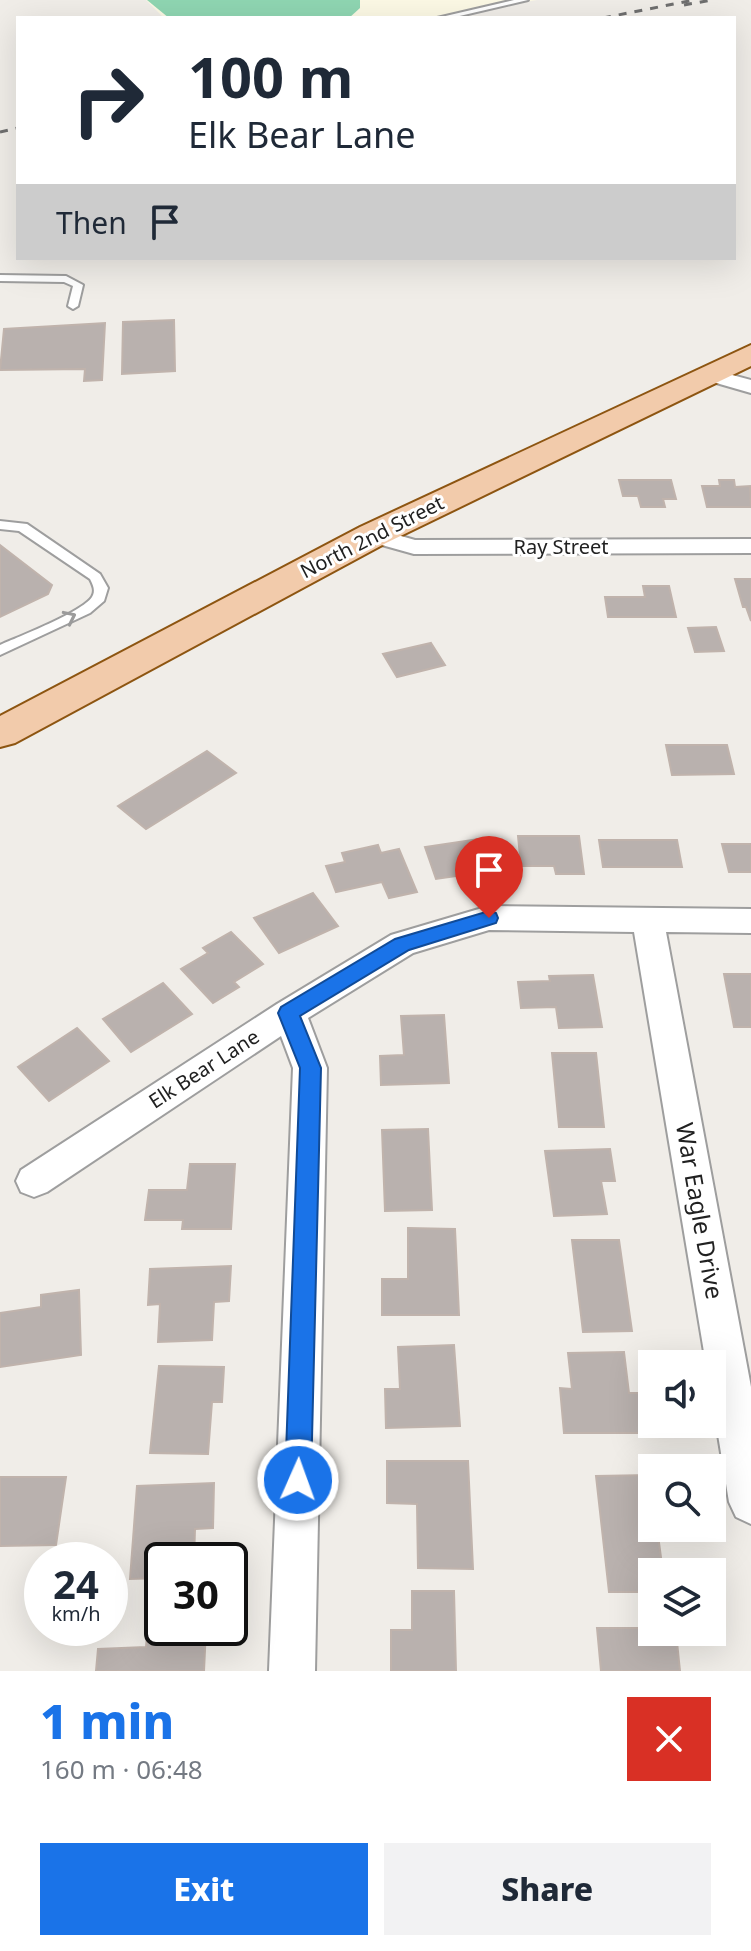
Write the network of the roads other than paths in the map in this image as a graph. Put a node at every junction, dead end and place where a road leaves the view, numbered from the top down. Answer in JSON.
{"nodes":[{"id":1,"x":524,"y":0,"type":"edge"},
{"id":2,"x":450,"y":16,"type":"edge"},
{"id":3,"x":0,"y":278,"type":"edge"},
{"id":4,"x":73,"y":306,"type":"dead end"},
{"id":5,"x":751,"y":354,"type":"edge"},
{"id":6,"x":706,"y":374,"type":"junction"},
{"id":7,"x":751,"y":387,"type":"edge"},
{"id":8,"x":0,"y":525,"type":"edge"},
{"id":9,"x":373,"y":535,"type":"junction"},
{"id":10,"x":751,"y":546,"type":"edge"},
{"id":11,"x":0,"y":651,"type":"edge"},
{"id":12,"x":0,"y":733,"type":"edge"},
{"id":13,"x":648,"y":921,"type":"junction"},
{"id":14,"x":751,"y":921,"type":"edge"},
{"id":15,"x":289,"y":1013,"type":"junction"},
{"id":16,"x":34,"y":1181,"type":"dead end"},
{"id":17,"x":751,"y":1502,"type":"edge"},
{"id":18,"x":292,"y":1671,"type":"edge"}],
"edges":[{"from":1,"to":2,"type":"lane"},
{"from":3,"to":4,"type":"lane"},
{"from":5,"to":6,"type":"main road","name":"North 2nd Street"},
{"from":6,"to":7,"type":"street"},
{"from":6,"to":9,"type":"main road","name":"North 2nd Street"},
{"from":11,"to":8,"type":"lane","one_way":true},
{"from":9,"to":10,"type":"street","name":"Ray Street"},
{"from":9,"to":12,"type":"main road","name":"North 2nd Street"},
{"from":13,"to":14,"type":"street","name":"Elk Bear Lane"},
{"from":13,"to":15,"type":"street","name":"Elk Bear Lane"},
{"from":13,"to":17,"type":"street","name":"War Eagle Drive"},
{"from":15,"to":16,"type":"street","name":"Elk Bear Lane"},
{"from":15,"to":18,"type":"street"}]}
